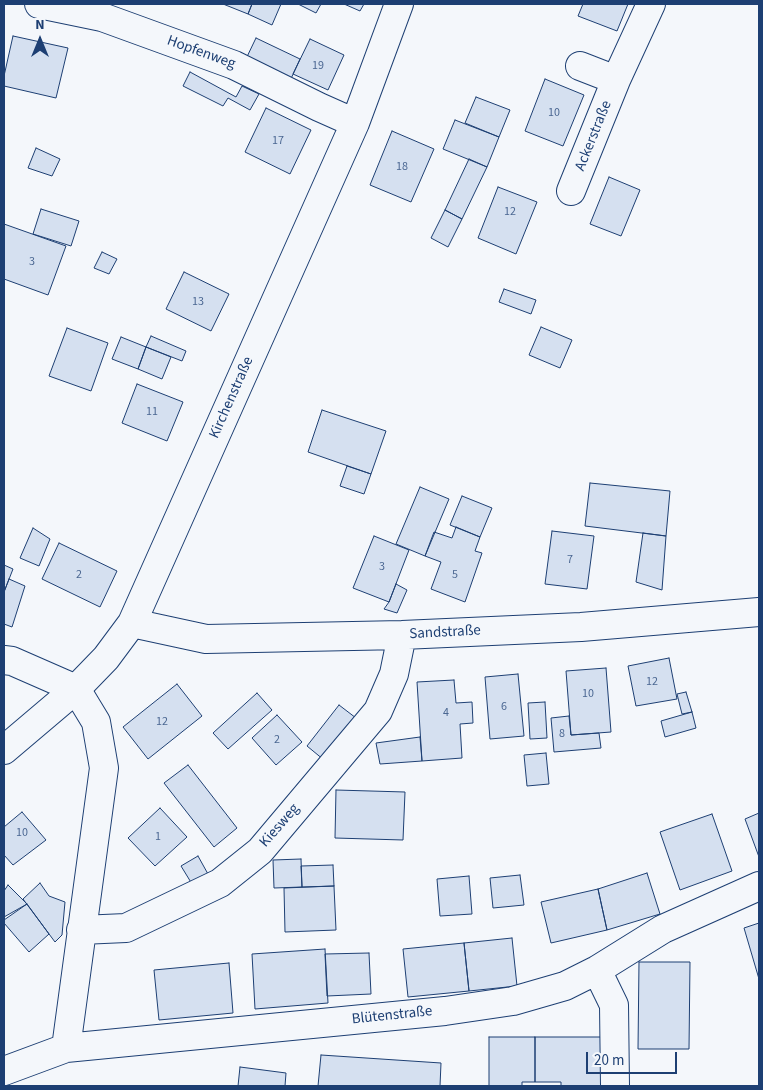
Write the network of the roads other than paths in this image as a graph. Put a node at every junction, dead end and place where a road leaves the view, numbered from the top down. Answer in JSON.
{"nodes":[{"id":1,"x":39,"y":4,"type":"edge"},
{"id":2,"x":399,"y":4,"type":"edge"},
{"id":3,"x":651,"y":4,"type":"edge"},
{"id":4,"x":580,"y":66,"type":"dead end"},
{"id":5,"x":616,"y":80,"type":"junction"},
{"id":6,"x":355,"y":123,"type":"junction"},
{"id":7,"x":571,"y":191,"type":"dead end"},
{"id":8,"x":759,"y":612,"type":"edge"},
{"id":9,"x":132,"y":623,"type":"junction"},
{"id":10,"x":402,"y":635,"type":"junction"},
{"id":11,"x":4,"y":660,"type":"edge"},
{"id":12,"x":76,"y":688,"type":"junction"},
{"id":13,"x":4,"y":750,"type":"edge"},
{"id":14,"x":759,"y":886,"type":"edge"},
{"id":15,"x":81,"y":930,"type":"junction"},
{"id":16,"x":597,"y":970,"type":"junction"},
{"id":17,"x":66,"y":1048,"type":"junction"},
{"id":18,"x":4,"y":1071,"type":"edge"},
{"id":19,"x":615,"y":1086,"type":"edge"}],
"edges":[{"from":1,"to":6,"type":"street","name":"Hopfenweg"},
{"from":2,"to":6,"type":"street","name":"Kirchenstraße"},
{"from":3,"to":5,"type":"street","name":"Ackerstraße"},
{"from":4,"to":5,"type":"street"},
{"from":5,"to":7,"type":"street","name":"Ackerstraße"},
{"from":6,"to":9,"type":"street","name":"Kirchenstraße"},
{"from":8,"to":10,"type":"street","name":"Sandstraße"},
{"from":9,"to":10,"type":"street","name":"Sandstraße"},
{"from":9,"to":12,"type":"street","name":"Kirchenstraße"},
{"from":10,"to":15,"type":"street","name":"Kiesweg"},
{"from":11,"to":12,"type":"street"},
{"from":12,"to":13,"type":"street","name":"Kirchenstraße"},
{"from":12,"to":15,"type":"street"},
{"from":14,"to":16,"type":"street","name":"Blütenstraße"},
{"from":15,"to":17,"type":"street"},
{"from":16,"to":17,"type":"street","name":"Blütenstraße"},
{"from":16,"to":19,"type":"street"},
{"from":17,"to":18,"type":"street","name":"Blütenstraße"}]}
